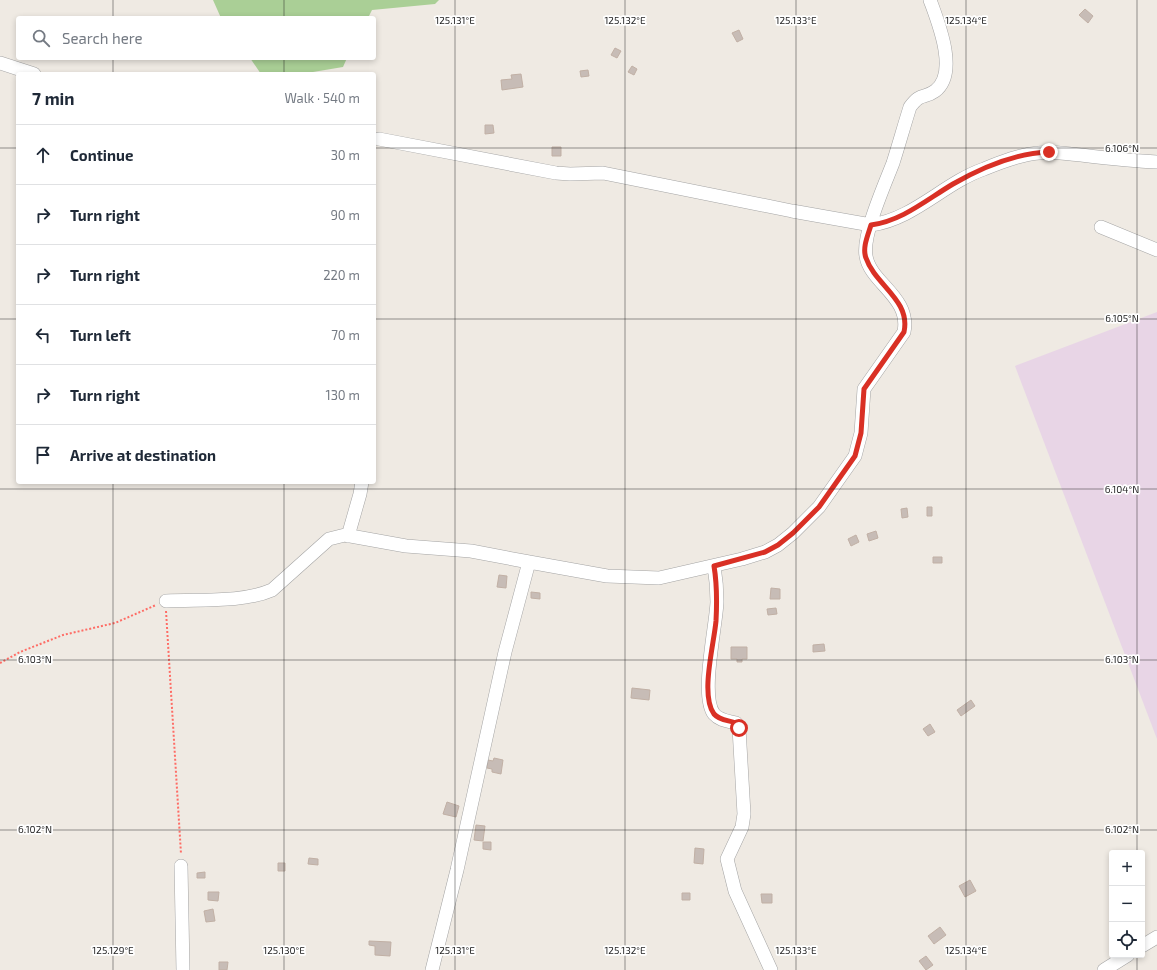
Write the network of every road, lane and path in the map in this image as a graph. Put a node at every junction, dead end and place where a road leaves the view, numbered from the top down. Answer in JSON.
{"nodes":[{"id":1,"x":930,"y":0,"type":"edge"},
{"id":2,"x":0,"y":63,"type":"edge"},
{"id":3,"x":28,"y":72,"type":"edge"},
{"id":4,"x":378,"y":138,"type":"dead end"},
{"id":5,"x":1157,"y":162,"type":"edge"},
{"id":6,"x":871,"y":225,"type":"junction"},
{"id":7,"x":1101,"y":228,"type":"dead end"},
{"id":8,"x":1157,"y":250,"type":"edge"},
{"id":9,"x":362,"y":484,"type":"edge"},
{"id":10,"x":348,"y":536,"type":"junction"},
{"id":11,"x":529,"y":562,"type":"junction"},
{"id":12,"x":714,"y":566,"type":"junction"},
{"id":13,"x":166,"y":601,"type":"junction"},
{"id":14,"x":0,"y":663,"type":"edge"},
{"id":15,"x":181,"y":866,"type":"joint"},
{"id":16,"x":1157,"y":937,"type":"edge"},
{"id":17,"x":1145,"y":944,"type":"edge"},
{"id":18,"x":1123,"y":958,"type":"edge"},
{"id":19,"x":183,"y":970,"type":"edge"},
{"id":20,"x":432,"y":970,"type":"edge"},
{"id":21,"x":771,"y":970,"type":"edge"},
{"id":22,"x":1104,"y":970,"type":"edge"}],
"edges":[{"from":1,"to":6,"type":"street"},
{"from":2,"to":3,"type":"street"},
{"from":4,"to":6,"type":"street"},
{"from":5,"to":6,"type":"street"},
{"from":6,"to":12,"type":"street"},
{"from":7,"to":8,"type":"street"},
{"from":9,"to":10,"type":"street"},
{"from":10,"to":11,"type":"street"},
{"from":10,"to":13,"type":"street"},
{"from":11,"to":12,"type":"street"},
{"from":11,"to":20,"type":"street"},
{"from":12,"to":21,"type":"street"},
{"from":13,"to":14,"type":"path"},
{"from":13,"to":15,"type":"path"},
{"from":15,"to":19,"type":"street"},
{"from":16,"to":17,"type":"street"},
{"from":18,"to":22,"type":"street"}]}
